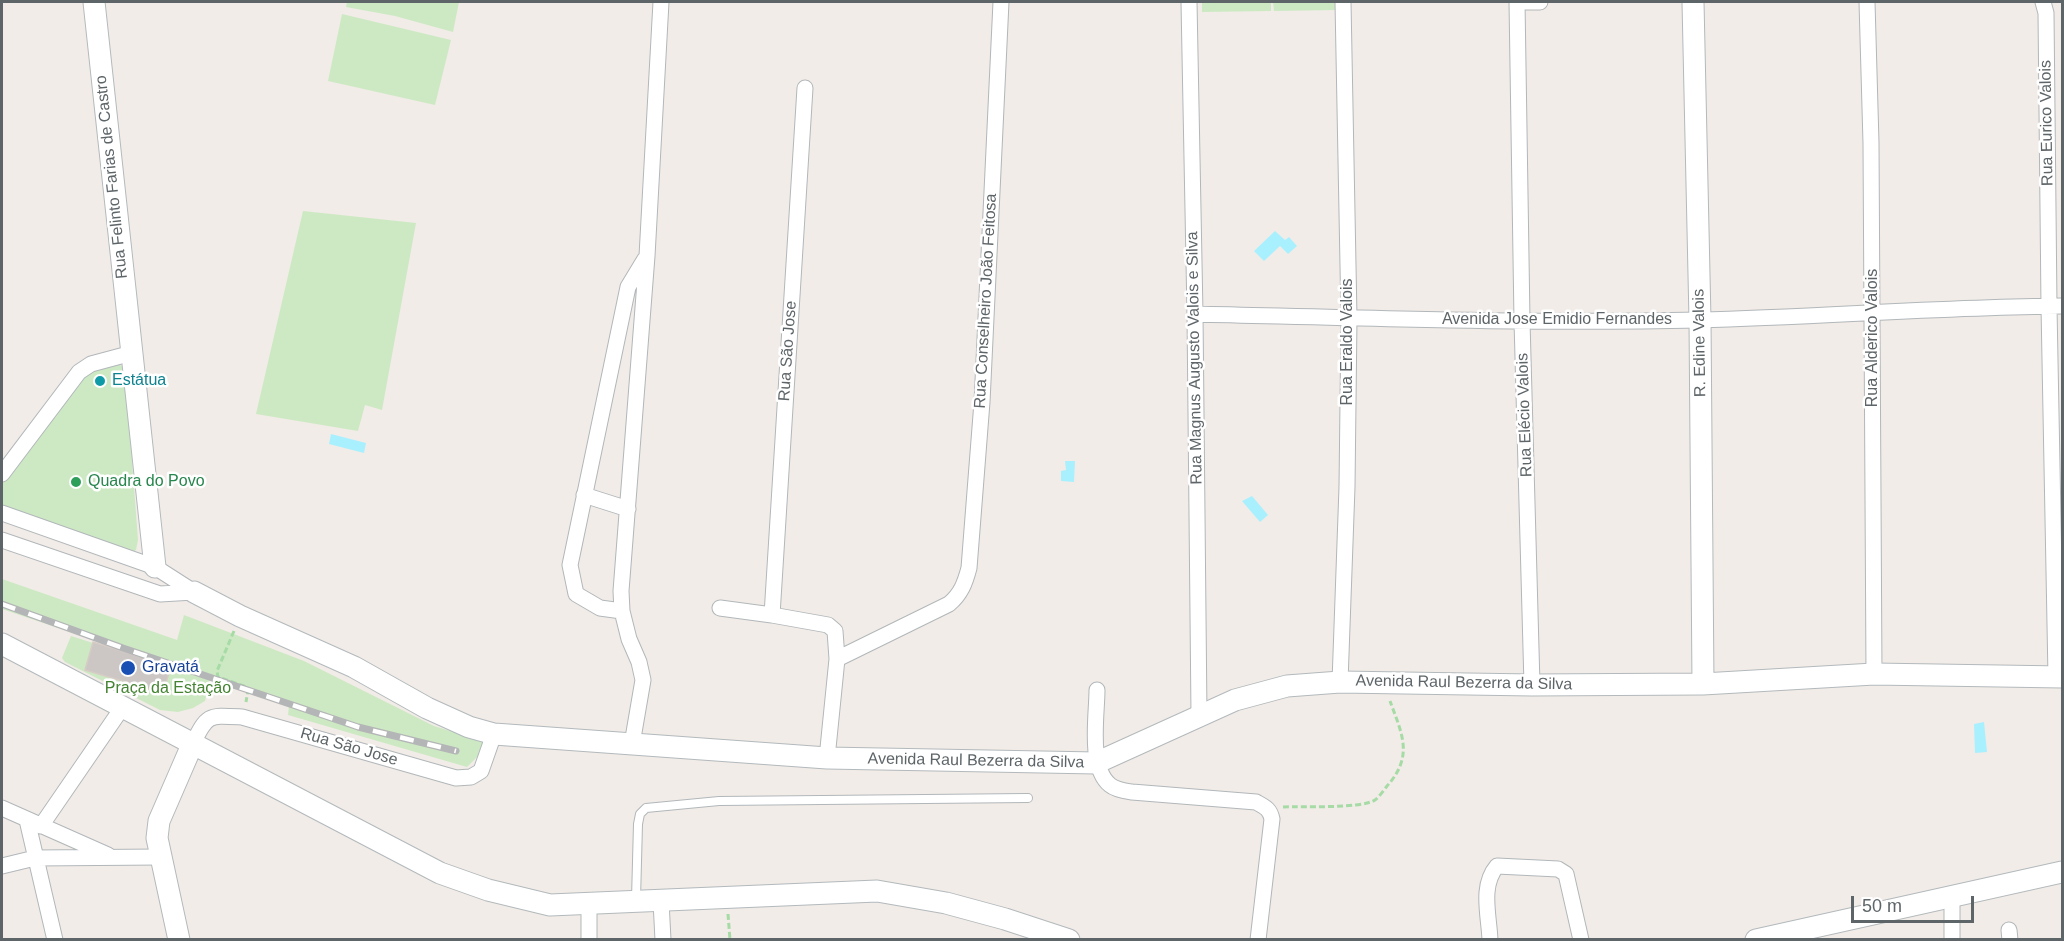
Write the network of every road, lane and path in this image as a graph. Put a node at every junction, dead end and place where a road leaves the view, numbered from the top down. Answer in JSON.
{"nodes":[{"id":1,"x":94,"y":2,"type":"edge"},
{"id":2,"x":661,"y":2,"type":"edge"},
{"id":3,"x":1001,"y":2,"type":"edge"},
{"id":4,"x":1189,"y":2,"type":"edge"},
{"id":5,"x":1343,"y":2,"type":"edge"},
{"id":6,"x":1517,"y":2,"type":"edge"},
{"id":7,"x":1540,"y":2,"type":"edge"},
{"id":8,"x":1693,"y":2,"type":"edge"},
{"id":9,"x":1867,"y":2,"type":"edge"},
{"id":10,"x":2043,"y":2,"type":"edge"},
{"id":11,"x":805,"y":88,"type":"dead end"},
{"id":12,"x":647,"y":256,"type":"junction"},
{"id":13,"x":2056,"y":306,"type":"edge"},
{"id":14,"x":1873,"y":311,"type":"junction"},
{"id":15,"x":1195,"y":314,"type":"junction"},
{"id":16,"x":1349,"y":318,"type":"junction"},
{"id":17,"x":1700,"y":320,"type":"junction"},
{"id":18,"x":1522,"y":321,"type":"junction"},
{"id":19,"x":132,"y":353,"type":"junction"},
{"id":20,"x":2,"y":474,"type":"edge"},
{"id":21,"x":584,"y":495,"type":"junction"},
{"id":22,"x":628,"y":509,"type":"junction"},
{"id":23,"x":2,"y":513,"type":"edge"},
{"id":24,"x":61,"y":535,"type":"junction"},
{"id":25,"x":2,"y":540,"type":"edge"},
{"id":26,"x":54,"y":558,"type":"junction"},
{"id":27,"x":155,"y":567,"type":"junction"},
{"id":28,"x":194,"y":592,"type":"junction"},
{"id":29,"x":160,"y":594,"type":"junction"},
{"id":30,"x":720,"y":608,"type":"dead end"},
{"id":31,"x":622,"y":611,"type":"junction"},
{"id":32,"x":772,"y":615,"type":"junction"},
{"id":33,"x":240,"y":616,"type":"junction"},
{"id":34,"x":2,"y":644,"type":"edge"},
{"id":35,"x":837,"y":659,"type":"junction"},
{"id":36,"x":1874,"y":674,"type":"junction"},
{"id":37,"x":2060,"y":677,"type":"edge"},
{"id":38,"x":1340,"y":682,"type":"junction"},
{"id":39,"x":1382,"y":682,"type":"junction"},
{"id":40,"x":1703,"y":684,"type":"junction"},
{"id":41,"x":1532,"y":685,"type":"junction"},
{"id":42,"x":1097,"y":690,"type":"dead end"},
{"id":43,"x":122,"y":708,"type":"junction"},
{"id":44,"x":1199,"y":716,"type":"junction"},
{"id":45,"x":242,"y":717,"type":"junction"},
{"id":46,"x":494,"y":734,"type":"junction"},
{"id":47,"x":632,"y":744,"type":"junction"},
{"id":48,"x":192,"y":745,"type":"junction"},
{"id":49,"x":828,"y":758,"type":"junction"},
{"id":50,"x":1096,"y":763,"type":"junction"},
{"id":51,"x":1028,"y":798,"type":"dead end"},
{"id":52,"x":1261,"y":805,"type":"junction"},
{"id":53,"x":2,"y":808,"type":"edge"},
{"id":54,"x":34,"y":823,"type":"junction"},
{"id":55,"x":160,"y":857,"type":"junction"},
{"id":56,"x":35,"y":858,"type":"junction"},
{"id":57,"x":113,"y":858,"type":"junction"},
{"id":58,"x":2,"y":866,"type":"edge"},
{"id":59,"x":2062,"y":872,"type":"edge"},
{"id":60,"x":1952,"y":896,"type":"junction"},
{"id":61,"x":727,"y":897,"type":"junction"},
{"id":62,"x":636,"y":901,"type":"junction"},
{"id":63,"x":661,"y":901,"type":"junction"},
{"id":64,"x":590,"y":904,"type":"junction"},
{"id":65,"x":1788,"y":936,"type":"edge"},
{"id":66,"x":55,"y":939,"type":"edge"},
{"id":67,"x":179,"y":939,"type":"edge"},
{"id":68,"x":589,"y":939,"type":"edge"},
{"id":69,"x":663,"y":939,"type":"edge"},
{"id":70,"x":730,"y":939,"type":"edge"},
{"id":71,"x":1069,"y":939,"type":"edge"},
{"id":72,"x":1258,"y":939,"type":"edge"},
{"id":73,"x":1490,"y":939,"type":"edge"},
{"id":74,"x":1581,"y":939,"type":"edge"},
{"id":75,"x":1756,"y":939,"type":"edge"},
{"id":76,"x":1952,"y":939,"type":"edge"}],
"edges":[{"from":1,"to":19,"type":"street","name":"Rua Felinto Farias de Castro"},
{"from":2,"to":12,"type":"street"},
{"from":3,"to":35,"type":"street","name":"Rua Conselheiro João Feitosa"},
{"from":4,"to":15,"type":"street","name":"Rua Magnus Augusto Valois e Silva"},
{"from":5,"to":16,"type":"street","name":"Rua Eraldo Valois"},
{"from":6,"to":7,"type":"street"},
{"from":6,"to":18,"type":"street","name":"Rua Elécio Valois"},
{"from":8,"to":17,"type":"street","name":"R. Edine Valois"},
{"from":9,"to":14,"type":"street","name":"Rua Alderico Valois"},
{"from":10,"to":13,"type":"street","name":"Rua Eurico Valois"},
{"from":11,"to":32,"type":"street","name":"Rua São Jose"},
{"from":12,"to":21,"type":"street"},
{"from":12,"to":22,"type":"street"},
{"from":13,"to":14,"type":"street","name":"Avenida Jose Emidio Fernandes"},
{"from":13,"to":37,"type":"street","name":"Rua Eurico Valois"},
{"from":14,"to":17,"type":"street","name":"Avenida Jose Emidio Fernandes"},
{"from":14,"to":36,"type":"street","name":"Rua Alderico Valois"},
{"from":15,"to":16,"type":"street","name":"Avenida Jose Emidio Fernandes"},
{"from":15,"to":44,"type":"street","name":"Rua Magnus Augusto Valois e Silva"},
{"from":16,"to":18,"type":"street","name":"Avenida Jose Emidio Fernandes"},
{"from":16,"to":38,"type":"street","name":"Rua Eraldo Valois"},
{"from":17,"to":18,"type":"street","name":"Avenida Jose Emidio Fernandes"},
{"from":17,"to":40,"type":"street","name":"R. Edine Valois"},
{"from":18,"to":41,"type":"street","name":"Rua Elécio Valois"},
{"from":19,"to":20,"type":"street"},
{"from":19,"to":27,"type":"street","name":"Rua Felinto Farias de Castro"},
{"from":21,"to":22,"type":"street"},
{"from":21,"to":31,"type":"street"},
{"from":22,"to":31,"type":"street"},
{"from":23,"to":24,"type":"street","name":"Avenida Raul Bezerra da Silva"},
{"from":24,"to":26,"type":"street"},
{"from":24,"to":27,"type":"street","name":"Avenida Raul Bezerra da Silva"},
{"from":25,"to":26,"type":"street"},
{"from":26,"to":29,"type":"street"},
{"from":27,"to":28,"type":"street","name":"Avenida Raul Bezerra da Silva"},
{"from":27,"to":29,"type":"street"},
{"from":28,"to":29,"type":"street"},
{"from":28,"to":33,"type":"street","name":"Avenida Raul Bezerra da Silva"},
{"from":30,"to":32,"type":"street"},
{"from":31,"to":47,"type":"street"},
{"from":32,"to":35,"type":"street"},
{"from":33,"to":45,"type":"path"},
{"from":33,"to":46,"type":"street","name":"Avenida Raul Bezerra da Silva"},
{"from":34,"to":43,"type":"street"},
{"from":35,"to":49,"type":"street"},
{"from":36,"to":37,"type":"street","name":"Avenida Raul Bezerra da Silva"},
{"from":36,"to":40,"type":"street","name":"Avenida Raul Bezerra da Silva"},
{"from":38,"to":39,"type":"street","name":"Avenida Raul Bezerra da Silva"},
{"from":38,"to":44,"type":"street","name":"Avenida Raul Bezerra da Silva"},
{"from":39,"to":41,"type":"street","name":"Avenida Raul Bezerra da Silva"},
{"from":39,"to":52,"type":"path"},
{"from":40,"to":41,"type":"street","name":"Avenida Raul Bezerra da Silva"},
{"from":42,"to":50,"type":"street"},
{"from":43,"to":48,"type":"street"},
{"from":43,"to":54,"type":"street"},
{"from":44,"to":50,"type":"street","name":"Avenida Raul Bezerra da Silva"},
{"from":45,"to":46,"type":"street","name":"Rua São Jose"},
{"from":45,"to":48,"type":"street","name":"Rua São Jose"},
{"from":46,"to":47,"type":"street","name":"Avenida Raul Bezerra da Silva"},
{"from":47,"to":49,"type":"street","name":"Avenida Raul Bezerra da Silva"},
{"from":48,"to":55,"type":"street"},
{"from":48,"to":64,"type":"street"},
{"from":49,"to":50,"type":"street","name":"Avenida Raul Bezerra da Silva"},
{"from":50,"to":52,"type":"street"},
{"from":51,"to":62,"type":"lane"},
{"from":52,"to":72,"type":"street"},
{"from":53,"to":54,"type":"street"},
{"from":54,"to":56,"type":"street"},
{"from":54,"to":57,"type":"street"},
{"from":55,"to":57,"type":"street"},
{"from":55,"to":67,"type":"street"},
{"from":56,"to":57,"type":"street"},
{"from":56,"to":58,"type":"street"},
{"from":56,"to":66,"type":"street"},
{"from":59,"to":60,"type":"street"},
{"from":60,"to":65,"type":"street"},
{"from":60,"to":76,"type":"street"},
{"from":61,"to":63,"type":"street"},
{"from":61,"to":70,"type":"path"},
{"from":61,"to":71,"type":"street"},
{"from":62,"to":63,"type":"street"},
{"from":62,"to":64,"type":"street"},
{"from":63,"to":69,"type":"street"},
{"from":64,"to":68,"type":"street"},
{"from":65,"to":75,"type":"street"},
{"from":73,"to":74,"type":"street"}]}
